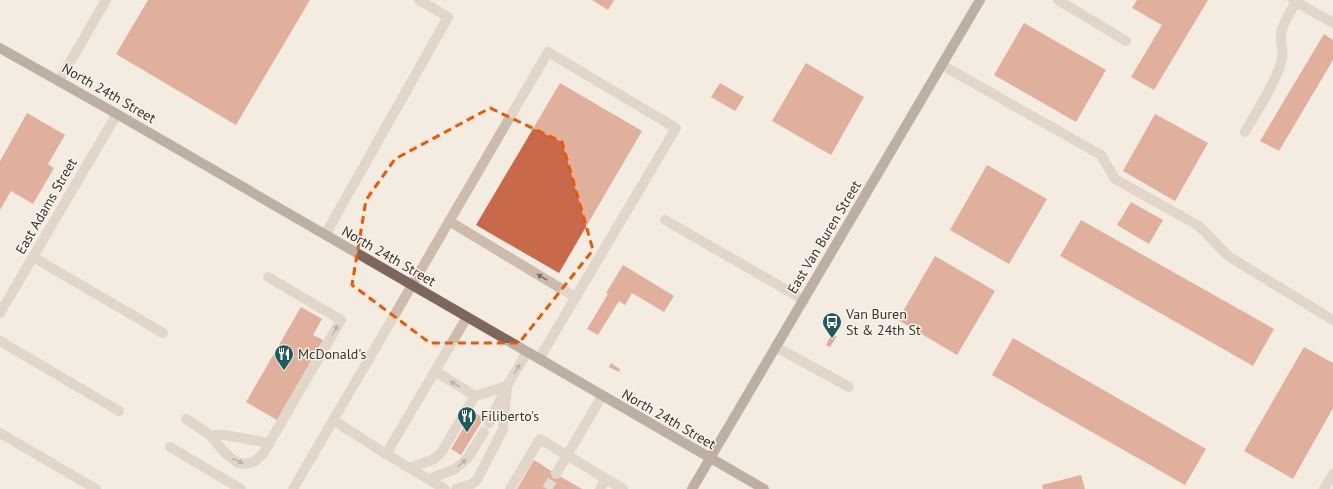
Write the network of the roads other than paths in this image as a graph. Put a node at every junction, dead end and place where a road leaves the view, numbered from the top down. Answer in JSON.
{"nodes":[{"id":1,"x":106,"y":0,"type":"edge"},
{"id":2,"x":419,"y":0,"type":"edge"},
{"id":3,"x":980,"y":0,"type":"edge"},
{"id":4,"x":1058,"y":0,"type":"edge"},
{"id":5,"x":1294,"y":1,"type":"edge"},
{"id":6,"x":1333,"y":22,"type":"edge"},
{"id":7,"x":1126,"y":41,"type":"dead end"},
{"id":8,"x":0,"y":48,"type":"edge"},
{"id":9,"x":942,"y":65,"type":"junction"},
{"id":10,"x":59,"y":81,"type":"junction"},
{"id":11,"x":117,"y":114,"type":"junction"},
{"id":12,"x":1245,"y":132,"type":"dead end"},
{"id":13,"x":665,"y":220,"type":"dead end"},
{"id":14,"x":449,"y":221,"type":"junction"},
{"id":15,"x":325,"y":235,"type":"junction"},
{"id":16,"x":33,"y":257,"type":"junction"},
{"id":17,"x":268,"y":277,"type":"dead end"},
{"id":18,"x":411,"y":285,"type":"junction"},
{"id":19,"x":575,"y":297,"type":"junction"},
{"id":20,"x":804,"y":300,"type":"junction"},
{"id":21,"x":0,"y":313,"type":"edge"},
{"id":22,"x":466,"y":317,"type":"junction"},
{"id":23,"x":1333,"y":320,"type":"edge"},
{"id":24,"x":163,"y":333,"type":"dead end"},
{"id":25,"x":0,"y":341,"type":"edge"},
{"id":26,"x":776,"y":347,"type":"junction"},
{"id":27,"x":527,"y":352,"type":"junction"},
{"id":28,"x":539,"y":359,"type":"junction"},
{"id":29,"x":435,"y":371,"type":"junction"},
{"id":30,"x":507,"y":386,"type":"junction"},
{"id":31,"x":849,"y":386,"type":"dead end"},
{"id":32,"x":475,"y":396,"type":"junction"},
{"id":33,"x":602,"y":396,"type":"junction"},
{"id":34,"x":467,"y":409,"type":"dead end"},
{"id":35,"x":119,"y":411,"type":"dead end"},
{"id":36,"x":462,"y":419,"type":"dead end"},
{"id":37,"x":186,"y":420,"type":"dead end"},
{"id":38,"x":333,"y":420,"type":"junction"},
{"id":39,"x":489,"y":423,"type":"dead end"},
{"id":40,"x":484,"y":432,"type":"dead end"},
{"id":41,"x":0,"y":433,"type":"edge"},
{"id":42,"x":210,"y":435,"type":"junction"},
{"id":43,"x":270,"y":443,"type":"junction"},
{"id":44,"x":170,"y":447,"type":"dead end"},
{"id":45,"x":386,"y":454,"type":"junction"},
{"id":46,"x":567,"y":456,"type":"junction"},
{"id":47,"x":710,"y":459,"type":"junction"},
{"id":48,"x":410,"y":468,"type":"junction"},
{"id":49,"x":556,"y":474,"type":"tunnel mouth"},
{"id":50,"x":1333,"y":474,"type":"edge"},
{"id":51,"x":429,"y":479,"type":"junction"},
{"id":52,"x":606,"y":479,"type":"junction"},
{"id":53,"x":95,"y":489,"type":"edge"},
{"id":54,"x":241,"y":489,"type":"edge"},
{"id":55,"x":293,"y":489,"type":"edge"},
{"id":56,"x":446,"y":489,"type":"edge"},
{"id":57,"x":456,"y":489,"type":"edge"},
{"id":58,"x":510,"y":489,"type":"edge"},
{"id":59,"x":600,"y":489,"type":"edge"},
{"id":60,"x":623,"y":489,"type":"edge"},
{"id":61,"x":692,"y":489,"type":"edge"},
{"id":62,"x":764,"y":489,"type":"edge"},
{"id":63,"x":1324,"y":489,"type":"edge"}],
"edges":[{"from":1,"to":10,"type":"street"},
{"from":2,"to":15,"type":"street"},
{"from":3,"to":9,"type":"main road","name":"East Van Buren Street"},
{"from":4,"to":7,"type":"street"},
{"from":5,"to":6,"type":"street"},
{"from":5,"to":12,"type":"street"},
{"from":8,"to":10,"type":"main road","name":"North 24th Street"},
{"from":9,"to":20,"type":"main road","name":"East Van Buren Street"},
{"from":9,"to":23,"type":"street"},
{"from":10,"to":11,"type":"main road","name":"North 24th Street"},
{"from":11,"to":15,"type":"main road","name":"North 24th Street"},
{"from":11,"to":16,"type":"street","name":"East Adams Street"},
{"from":13,"to":20,"type":"street"},
{"from":14,"to":18,"type":"street"},
{"from":19,"to":14,"type":"street","one_way":true},
{"from":14,"to":19,"type":"street"},
{"from":15,"to":18,"type":"main road","name":"North 24th Street"},
{"from":16,"to":21,"type":"street","name":"East Adams Street"},
{"from":16,"to":24,"type":"street"},
{"from":43,"to":17,"type":"street","one_way":true},
{"from":18,"to":22,"type":"main road","name":"North 24th Street"},
{"from":18,"to":38,"type":"street"},
{"from":19,"to":28,"type":"street"},
{"from":20,"to":26,"type":"main road","name":"East Van Buren Street"},
{"from":22,"to":27,"type":"main road","name":"North 24th Street"},
{"from":22,"to":29,"type":"street"},
{"from":25,"to":35,"type":"street"},
{"from":26,"to":31,"type":"street"},
{"from":26,"to":47,"type":"main road","name":"East Van Buren Street"},
{"from":27,"to":28,"type":"main road","name":"North 24th Street"},
{"from":30,"to":27,"type":"street","one_way":true},
{"from":28,"to":33,"type":"main road","name":"North 24th Street"},
{"from":32,"to":29,"type":"street","one_way":true},
{"from":29,"to":45,"type":"street"},
{"from":30,"to":32,"type":"street"},
{"from":30,"to":39,"type":"street"},
{"from":30,"to":57,"type":"street"},
{"from":32,"to":34,"type":"street"},
{"from":33,"to":46,"type":"street"},
{"from":33,"to":47,"type":"main road","name":"North 24th Street"},
{"from":36,"to":48,"type":"street"},
{"from":37,"to":42,"type":"street"},
{"from":38,"to":45,"type":"street"},
{"from":38,"to":55,"type":"street"},
{"from":51,"to":40,"type":"street","one_way":true},
{"from":41,"to":53,"type":"street"},
{"from":42,"to":43,"type":"street"},
{"from":42,"to":43,"type":"street","one_way":true},
{"from":44,"to":54,"type":"street"},
{"from":45,"to":48,"type":"street"},
{"from":46,"to":49,"type":"street"},
{"from":46,"to":52,"type":"street"},
{"from":46,"to":58,"type":"street"},
{"from":47,"to":61,"type":"main road","name":"East Van Buren Street"},
{"from":47,"to":62,"type":"main road","name":"North 24th Street"},
{"from":48,"to":51,"type":"street"},
{"from":50,"to":63,"type":"street"},
{"from":51,"to":56,"type":"street"},
{"from":52,"to":59,"type":"street"},
{"from":52,"to":60,"type":"street"}]}
